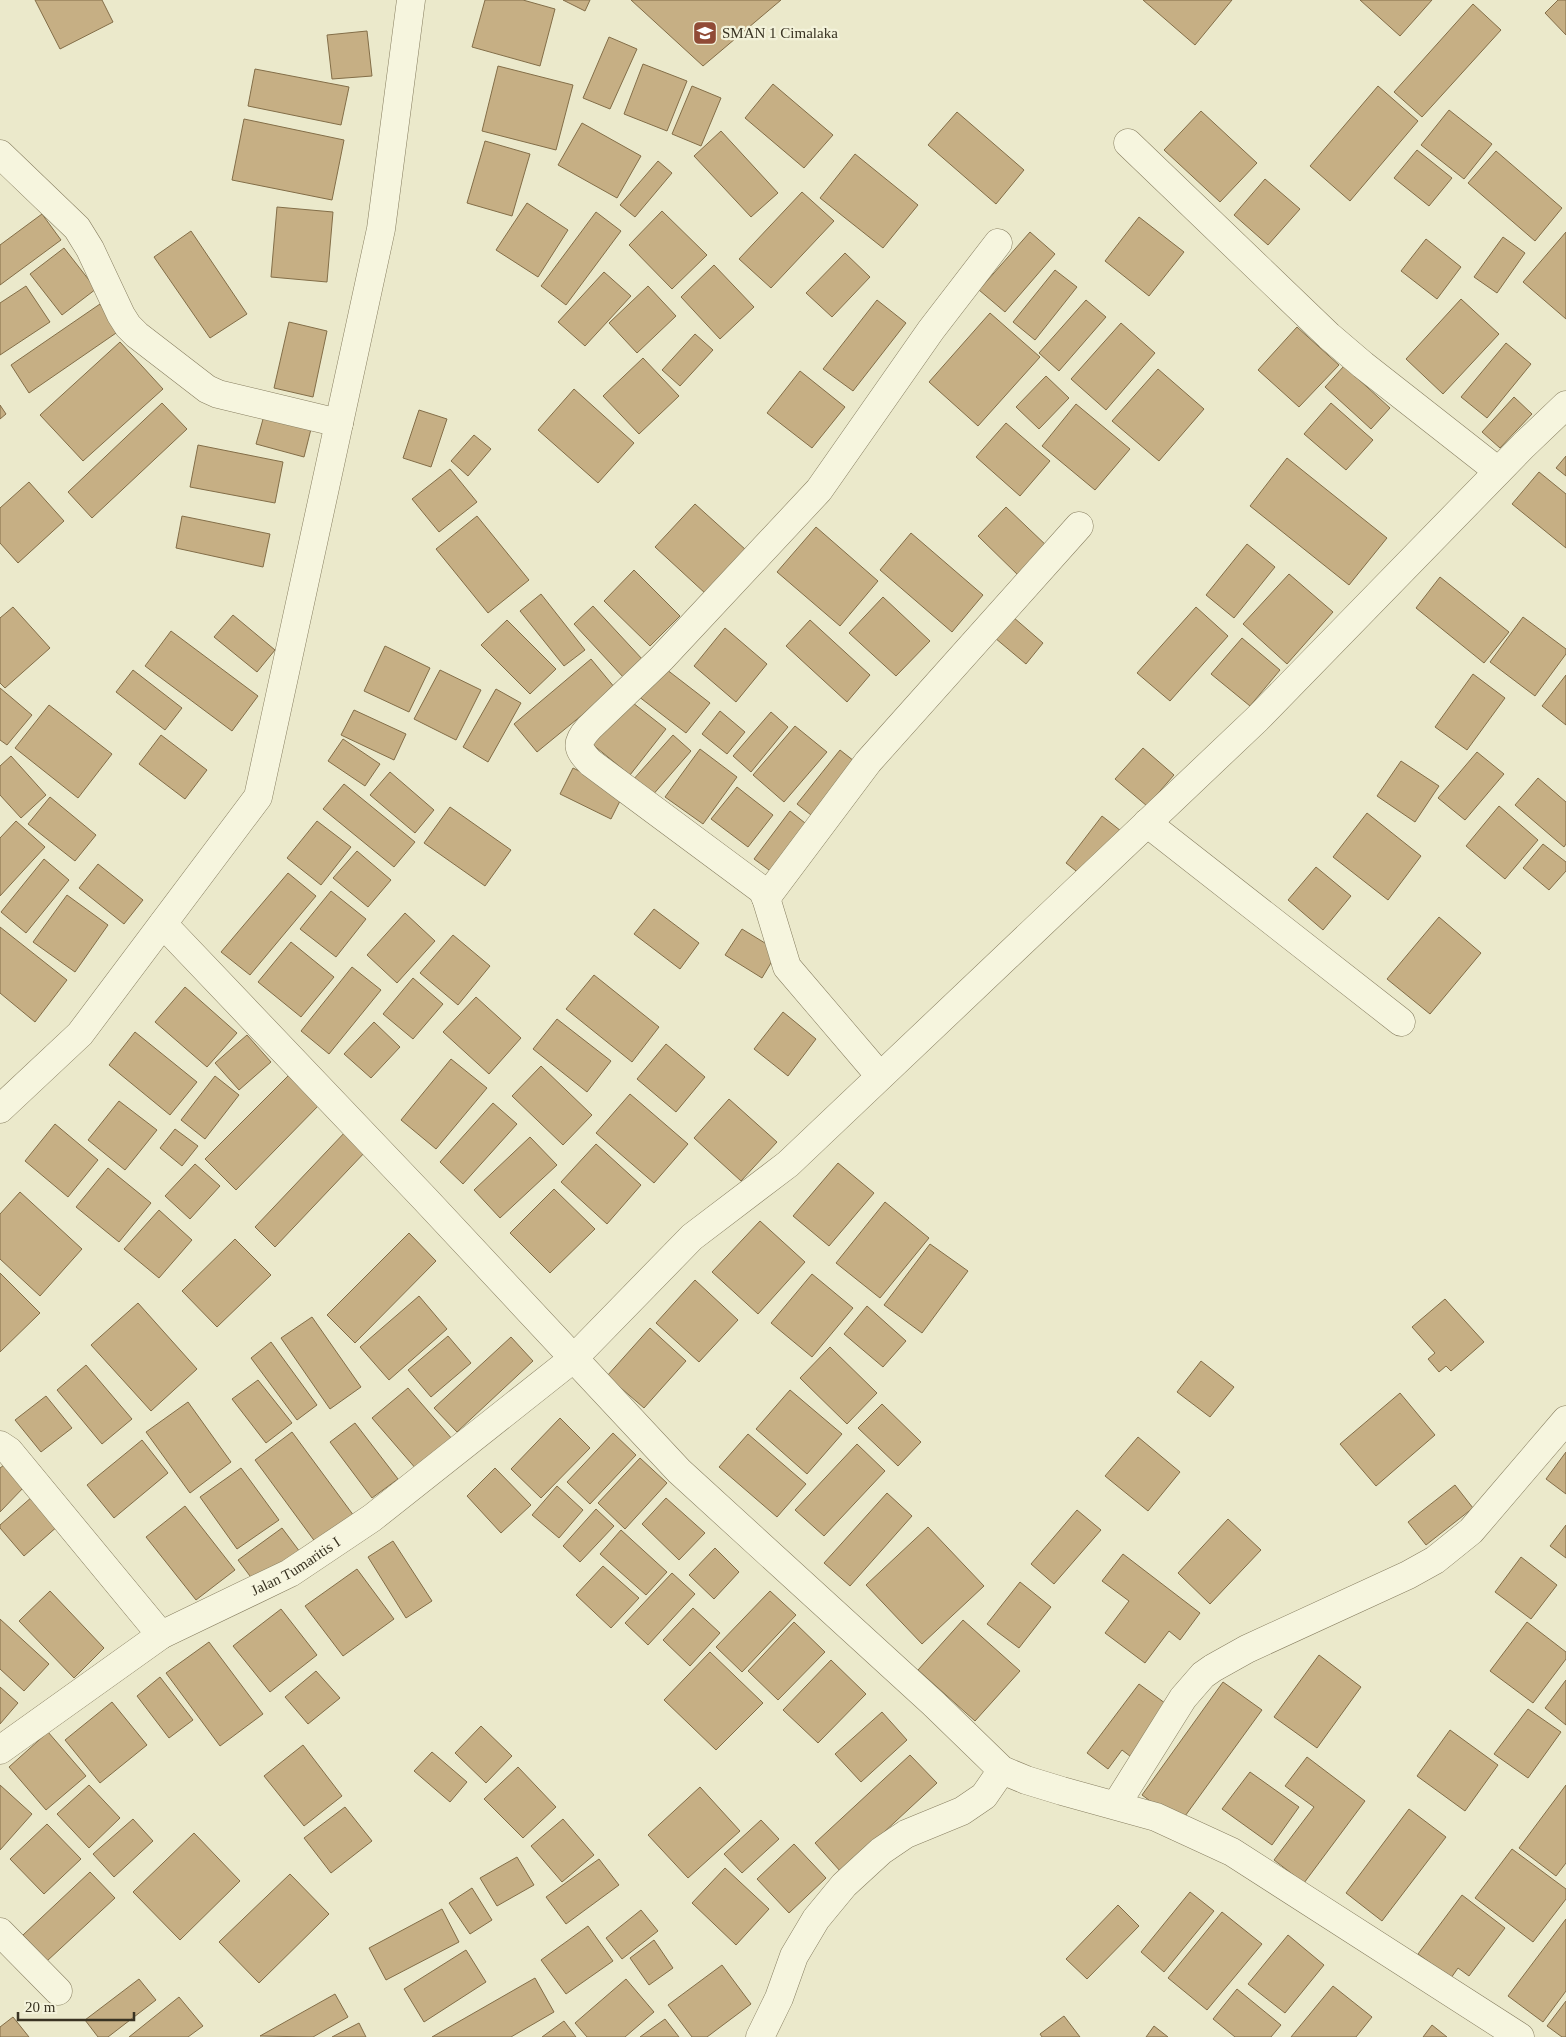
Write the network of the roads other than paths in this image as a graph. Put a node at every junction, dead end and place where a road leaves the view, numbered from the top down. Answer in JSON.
{"nodes":[{"id":1,"x":411,"y":0,"type":"edge"},
{"id":2,"x":1128,"y":144,"type":"dead end"},
{"id":3,"x":0,"y":154,"type":"edge"},
{"id":4,"x":998,"y":243,"type":"dead end"},
{"id":5,"x":1566,"y":405,"type":"edge"},
{"id":6,"x":339,"y":423,"type":"junction"},
{"id":7,"x":1498,"y":471,"type":"junction"},
{"id":8,"x":1079,"y":526,"type":"dead end"},
{"id":9,"x":1147,"y":823,"type":"junction"},
{"id":10,"x":766,"y":898,"type":"junction"},
{"id":11,"x":163,"y":924,"type":"junction"},
{"id":12,"x":1401,"y":1022,"type":"dead end"},
{"id":13,"x":880,"y":1076,"type":"junction"},
{"id":14,"x":0,"y":1109,"type":"edge"},
{"id":15,"x":574,"y":1358,"type":"junction"},
{"id":16,"x":1566,"y":1420,"type":"edge"},
{"id":17,"x":0,"y":1445,"type":"edge"},
{"id":18,"x":161,"y":1635,"type":"junction"},
{"id":19,"x":0,"y":1750,"type":"edge"},
{"id":20,"x":1002,"y":1770,"type":"junction"},
{"id":21,"x":1116,"y":1805,"type":"junction"},
{"id":22,"x":0,"y":1932,"type":"edge"},
{"id":23,"x":58,"y":1991,"type":"dead end"},
{"id":24,"x":760,"y":2037,"type":"edge"},
{"id":25,"x":1520,"y":2037,"type":"edge"}],
"edges":[{"from":1,"to":6,"type":"street"},
{"from":2,"to":7,"type":"street"},
{"from":3,"to":6,"type":"street"},
{"from":4,"to":10,"type":"street"},
{"from":5,"to":7,"type":"street","name":"Jalan Tumaritis I"},
{"from":6,"to":11,"type":"street"},
{"from":7,"to":9,"type":"street","name":"Jalan Tumaritis I"},
{"from":8,"to":10,"type":"street"},
{"from":9,"to":12,"type":"street"},
{"from":9,"to":13,"type":"street","name":"Jalan Tumaritis I"},
{"from":10,"to":13,"type":"street"},
{"from":11,"to":14,"type":"street"},
{"from":11,"to":15,"type":"street"},
{"from":13,"to":15,"type":"street","name":"Jalan Tumaritis I"},
{"from":15,"to":18,"type":"street","name":"Jalan Tumaritis I"},
{"from":15,"to":20,"type":"street"},
{"from":16,"to":21,"type":"street"},
{"from":17,"to":18,"type":"street"},
{"from":18,"to":19,"type":"street","name":"Jalan Tumaritis I"},
{"from":20,"to":21,"type":"street"},
{"from":20,"to":24,"type":"street"},
{"from":21,"to":25,"type":"street"},
{"from":22,"to":23,"type":"street"}]}
